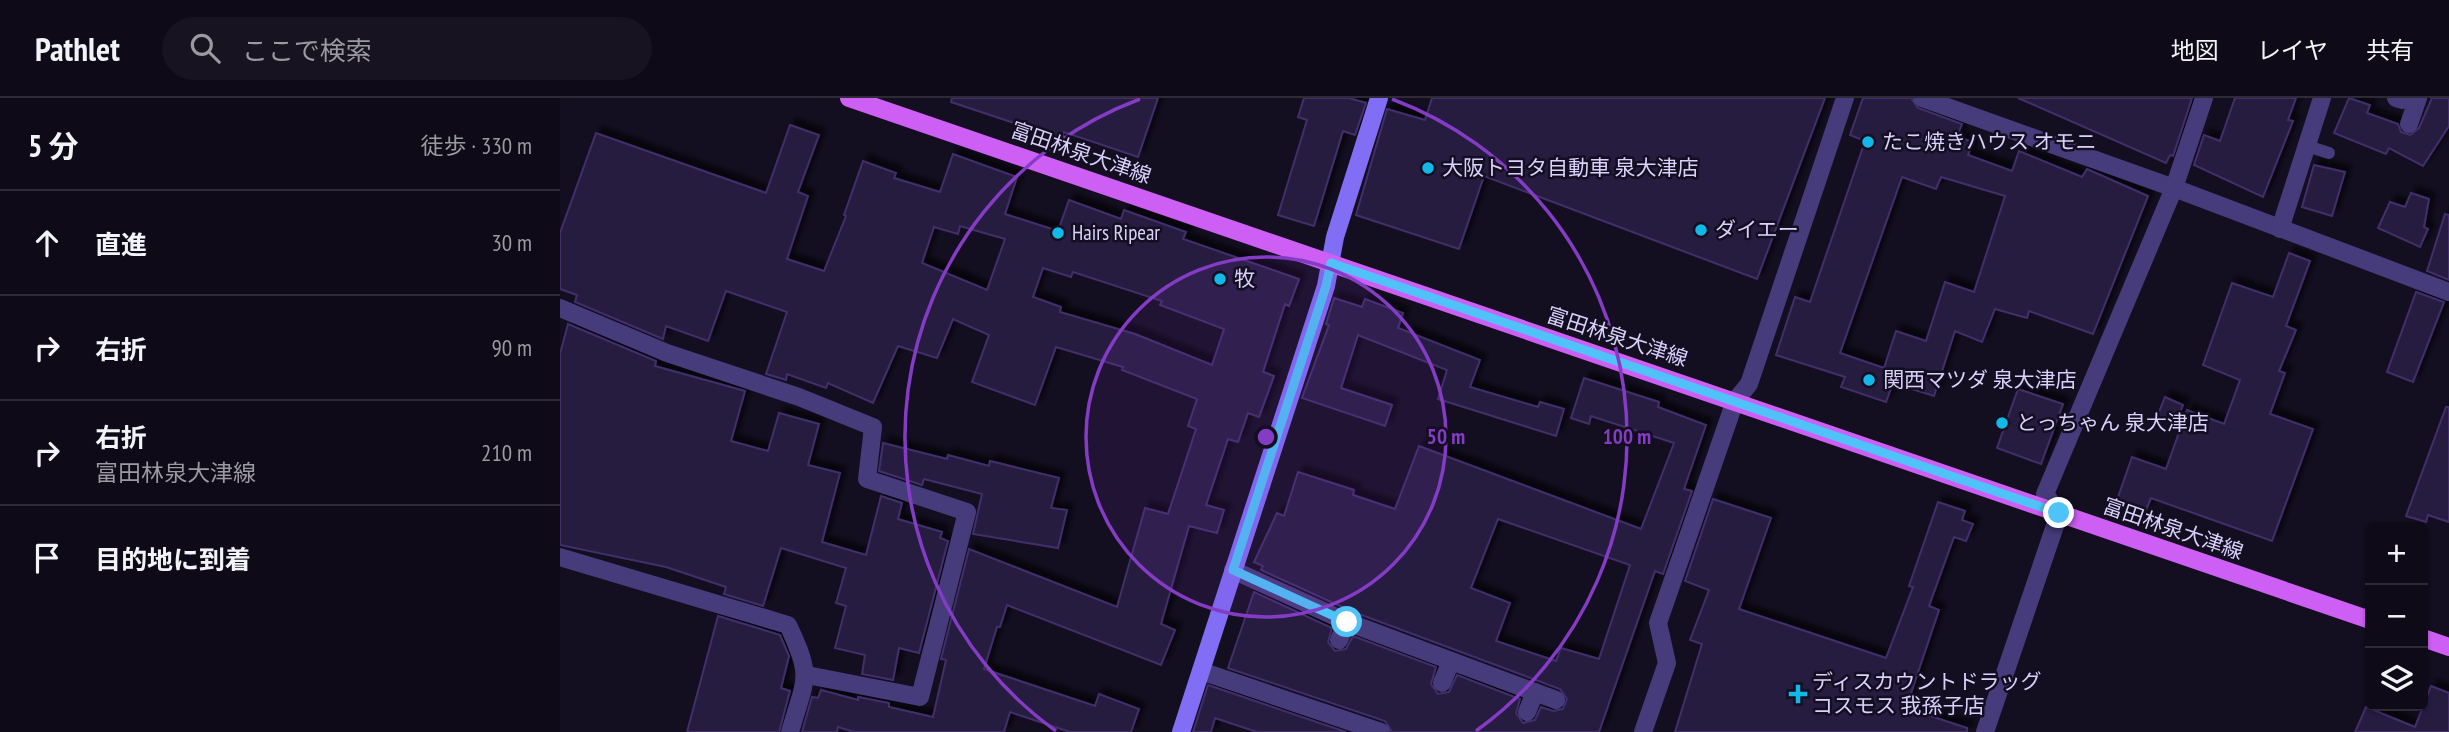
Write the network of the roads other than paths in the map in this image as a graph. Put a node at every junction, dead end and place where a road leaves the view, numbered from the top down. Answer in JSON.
{"nodes":[{"id":1,"x":849,"y":98,"type":"edge"},
{"id":2,"x":1380,"y":98,"type":"edge"},
{"id":3,"x":1845,"y":98,"type":"edge"},
{"id":4,"x":1922,"y":98,"type":"edge"},
{"id":5,"x":2204,"y":98,"type":"edge"},
{"id":6,"x":2322,"y":98,"type":"edge"},
{"id":7,"x":2406,"y":99,"type":"edge"},
{"id":8,"x":2409,"y":124,"type":"dead end"},
{"id":9,"x":2307,"y":146,"type":"junction"},
{"id":10,"x":2329,"y":153,"type":"dead end"},
{"id":11,"x":2174,"y":188,"type":"junction"},
{"id":12,"x":2280,"y":229,"type":"junction"},
{"id":13,"x":1331,"y":263,"type":"junction"},
{"id":14,"x":2449,"y":292,"type":"edge"},
{"id":15,"x":560,"y":308,"type":"edge"},
{"id":16,"x":1735,"y":401,"type":"junction"},
{"id":17,"x":2059,"y":513,"type":"junction"},
{"id":18,"x":560,"y":557,"type":"edge"},
{"id":19,"x":1233,"y":570,"type":"junction"},
{"id":20,"x":2365,"y":618,"type":"edge"},
{"id":21,"x":1347,"y":622,"type":"junction"},
{"id":22,"x":1339,"y":640,"type":"dead end"},
{"id":23,"x":2428,"y":640,"type":"edge"},
{"id":24,"x":2449,"y":647,"type":"edge"},
{"id":25,"x":1451,"y":661,"type":"junction"},
{"id":26,"x":1200,"y":671,"type":"junction"},
{"id":27,"x":807,"y":675,"type":"junction"},
{"id":28,"x":1442,"y":683,"type":"dead end"},
{"id":29,"x":1535,"y":692,"type":"junction"},
{"id":30,"x":1556,"y":700,"type":"dead end"},
{"id":31,"x":1527,"y":712,"type":"dead end"},
{"id":32,"x":790,"y":732,"type":"edge"},
{"id":33,"x":1181,"y":732,"type":"edge"},
{"id":34,"x":1381,"y":732,"type":"edge"},
{"id":35,"x":1643,"y":732,"type":"edge"},
{"id":36,"x":1985,"y":732,"type":"edge"}],
"edges":[{"from":1,"to":13,"type":"main road","name":"富田林泉大津線"},
{"from":2,"to":13,"type":"street"},
{"from":3,"to":16,"type":"street"},
{"from":4,"to":11,"type":"street"},
{"from":5,"to":11,"type":"street"},
{"from":6,"to":9,"type":"street"},
{"from":7,"to":8,"type":"street"},
{"from":9,"to":10,"type":"lane"},
{"from":9,"to":12,"type":"street"},
{"from":11,"to":12,"type":"street"},
{"from":11,"to":17,"type":"street"},
{"from":12,"to":14,"type":"street"},
{"from":13,"to":16,"type":"main road","name":"富田林泉大津線"},
{"from":13,"to":19,"type":"street"},
{"from":15,"to":27,"type":"street"},
{"from":16,"to":17,"type":"main road","name":"富田林泉大津線"},
{"from":16,"to":35,"type":"street"},
{"from":17,"to":20,"type":"main road","name":"富田林泉大津線"},
{"from":17,"to":36,"type":"street"},
{"from":18,"to":27,"type":"street"},
{"from":19,"to":21,"type":"street"},
{"from":19,"to":26,"type":"street"},
{"from":21,"to":22,"type":"street"},
{"from":21,"to":25,"type":"street"},
{"from":23,"to":24,"type":"main road"},
{"from":25,"to":28,"type":"street"},
{"from":25,"to":29,"type":"street"},
{"from":26,"to":33,"type":"street"},
{"from":26,"to":34,"type":"street"},
{"from":27,"to":32,"type":"street"},
{"from":29,"to":30,"type":"street"},
{"from":29,"to":31,"type":"street"}]}
